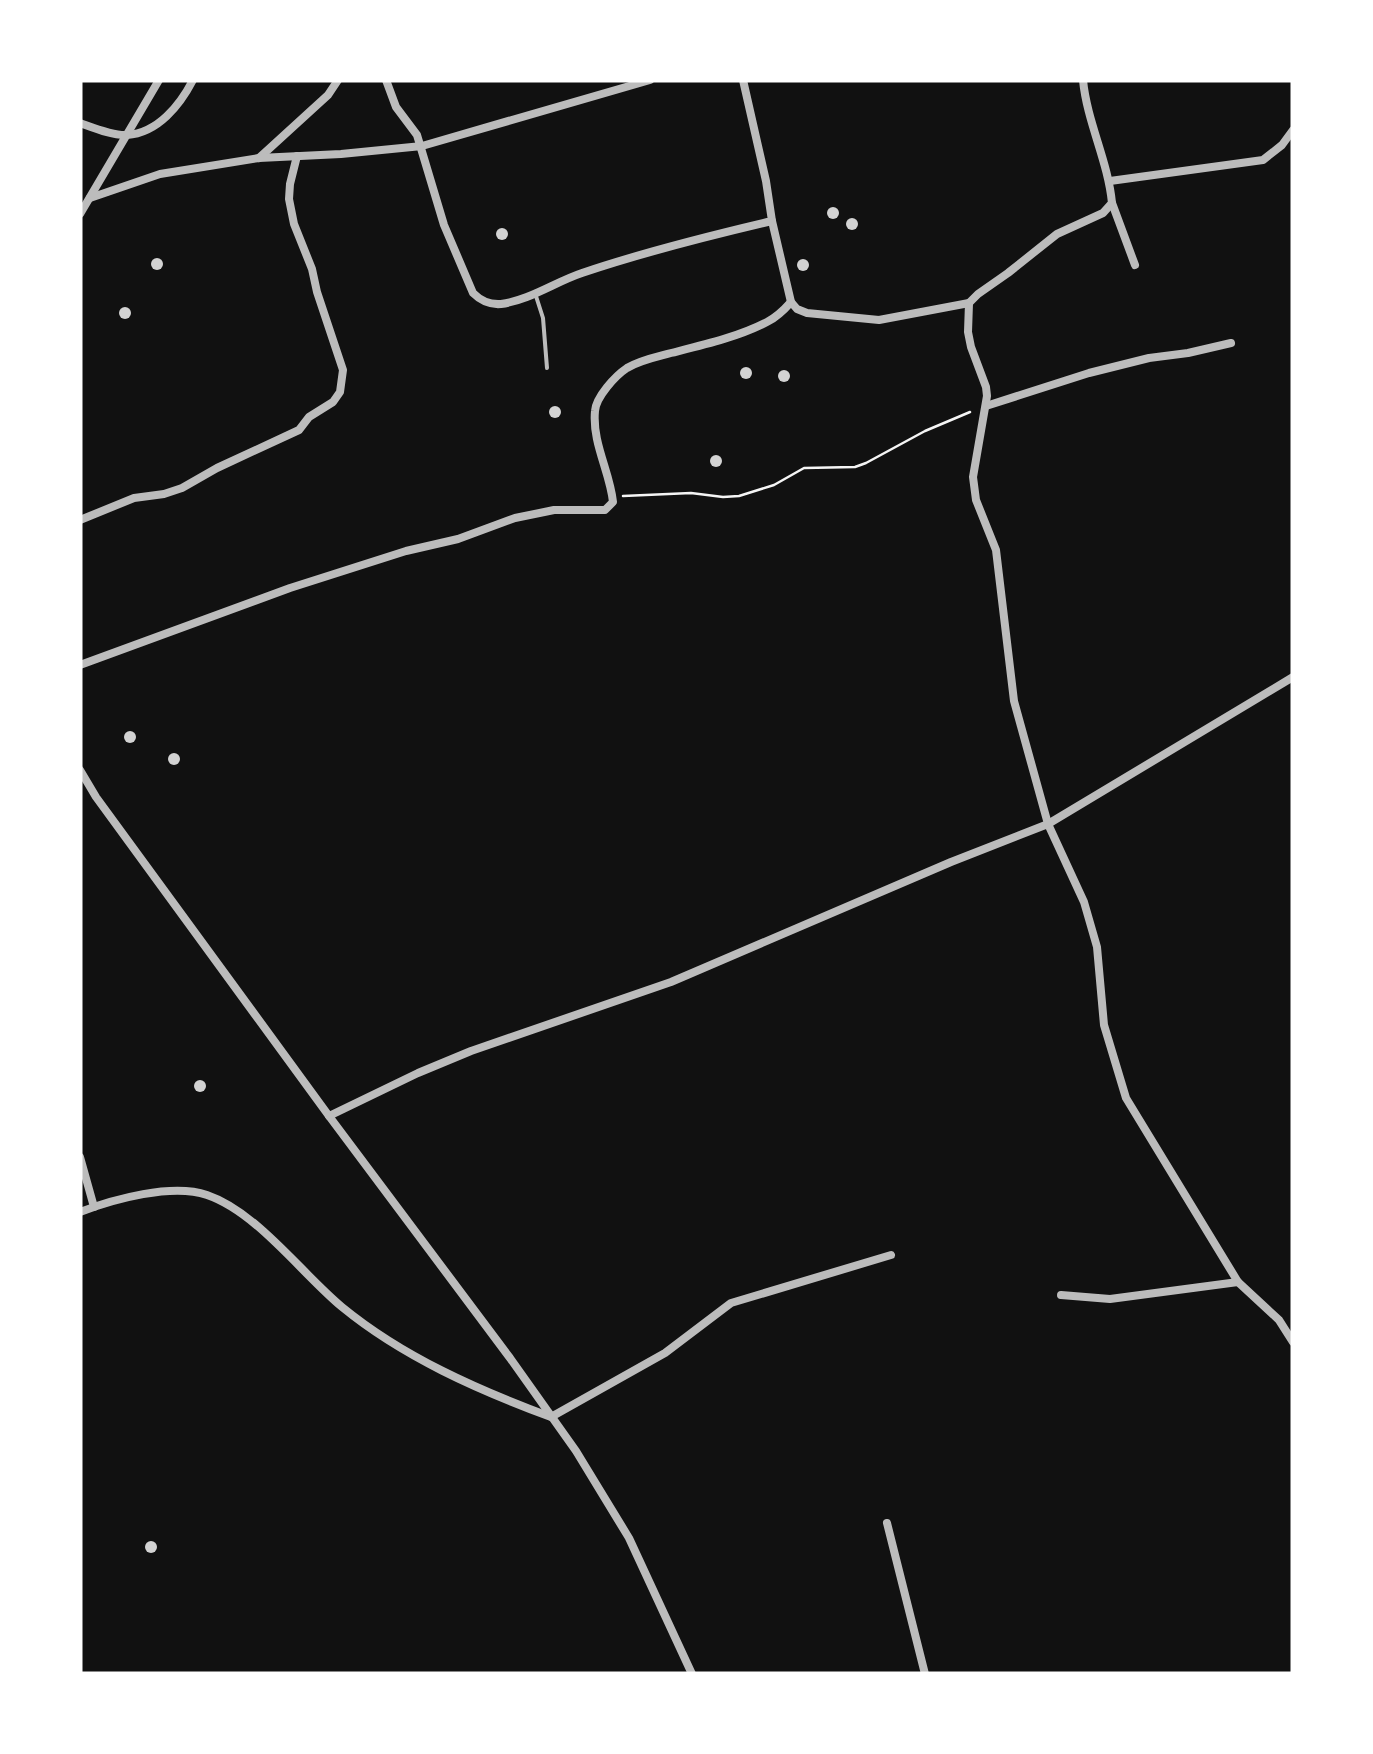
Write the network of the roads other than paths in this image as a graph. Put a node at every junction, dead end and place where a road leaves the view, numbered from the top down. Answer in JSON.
{"nodes":[{"id":1,"x":160,"y":80,"type":"edge"},
{"id":2,"x":194,"y":80,"type":"edge"},
{"id":3,"x":338,"y":80,"type":"edge"},
{"id":4,"x":386,"y":80,"type":"edge"},
{"id":5,"x":650,"y":80,"type":"edge"},
{"id":6,"x":743,"y":80,"type":"edge"},
{"id":7,"x":1083,"y":80,"type":"edge"},
{"id":8,"x":80,"y":123,"type":"edge"},
{"id":9,"x":1293,"y":130,"type":"edge"},
{"id":10,"x":126,"y":136,"type":"junction"},
{"id":11,"x":422,"y":146,"type":"junction"},
{"id":12,"x":297,"y":156,"type":"junction"},
{"id":13,"x":259,"y":158,"type":"junction"},
{"id":14,"x":1110,"y":182,"type":"junction"},
{"id":15,"x":90,"y":198,"type":"junction"},
{"id":16,"x":1112,"y":203,"type":"junction"},
{"id":17,"x":80,"y":214,"type":"edge"},
{"id":18,"x":772,"y":221,"type":"junction"},
{"id":19,"x":1134,"y":265,"type":"dead end"},
{"id":20,"x":535,"y":293,"type":"junction"},
{"id":21,"x":791,"y":302,"type":"junction"},
{"id":22,"x":969,"y":303,"type":"junction"},
{"id":23,"x":1232,"y":343,"type":"dead end"},
{"id":24,"x":546,"y":368,"type":"dead end"},
{"id":25,"x":986,"y":406,"type":"junction"},
{"id":26,"x":80,"y":520,"type":"edge"},
{"id":27,"x":80,"y":665,"type":"edge"},
{"id":28,"x":1293,"y":677,"type":"edge"},
{"id":29,"x":80,"y":770,"type":"edge"},
{"id":30,"x":1048,"y":824,"type":"junction"},
{"id":31,"x":330,"y":1116,"type":"junction"},
{"id":32,"x":80,"y":1157,"type":"edge"},
{"id":33,"x":94,"y":1206,"type":"junction"},
{"id":34,"x":80,"y":1212,"type":"edge"},
{"id":35,"x":891,"y":1255,"type":"dead end"},
{"id":36,"x":1238,"y":1282,"type":"junction"},
{"id":37,"x":1062,"y":1295,"type":"dead end"},
{"id":38,"x":1293,"y":1342,"type":"edge"},
{"id":39,"x":551,"y":1417,"type":"junction"},
{"id":40,"x":887,"y":1523,"type":"dead end"},
{"id":41,"x":692,"y":1674,"type":"edge"},
{"id":42,"x":925,"y":1674,"type":"edge"}],
"edges":[{"from":1,"to":10,"type":"street"},
{"from":2,"to":10,"type":"street"},
{"from":3,"to":13,"type":"street"},
{"from":4,"to":11,"type":"street"},
{"from":5,"to":11,"type":"street"},
{"from":6,"to":18,"type":"street"},
{"from":7,"to":14,"type":"street"},
{"from":8,"to":10,"type":"street"},
{"from":9,"to":14,"type":"street"},
{"from":10,"to":15,"type":"street"},
{"from":11,"to":12,"type":"street"},
{"from":11,"to":20,"type":"street"},
{"from":12,"to":13,"type":"street"},
{"from":12,"to":26,"type":"street"},
{"from":13,"to":15,"type":"street"},
{"from":14,"to":16,"type":"street"},
{"from":15,"to":17,"type":"street"},
{"from":16,"to":19,"type":"street"},
{"from":16,"to":22,"type":"street"},
{"from":18,"to":20,"type":"street"},
{"from":18,"to":21,"type":"street"},
{"from":20,"to":24,"type":"lane"},
{"from":21,"to":22,"type":"street"},
{"from":21,"to":27,"type":"street"},
{"from":22,"to":25,"type":"street"},
{"from":23,"to":25,"type":"street"},
{"from":25,"to":30,"type":"street"},
{"from":28,"to":30,"type":"street"},
{"from":29,"to":31,"type":"street"},
{"from":30,"to":31,"type":"street"},
{"from":30,"to":36,"type":"street"},
{"from":31,"to":39,"type":"street"},
{"from":32,"to":33,"type":"street"},
{"from":33,"to":34,"type":"street"},
{"from":33,"to":39,"type":"street"},
{"from":35,"to":39,"type":"street"},
{"from":36,"to":37,"type":"street"},
{"from":36,"to":38,"type":"street"},
{"from":39,"to":41,"type":"street"},
{"from":40,"to":42,"type":"street"}]}
